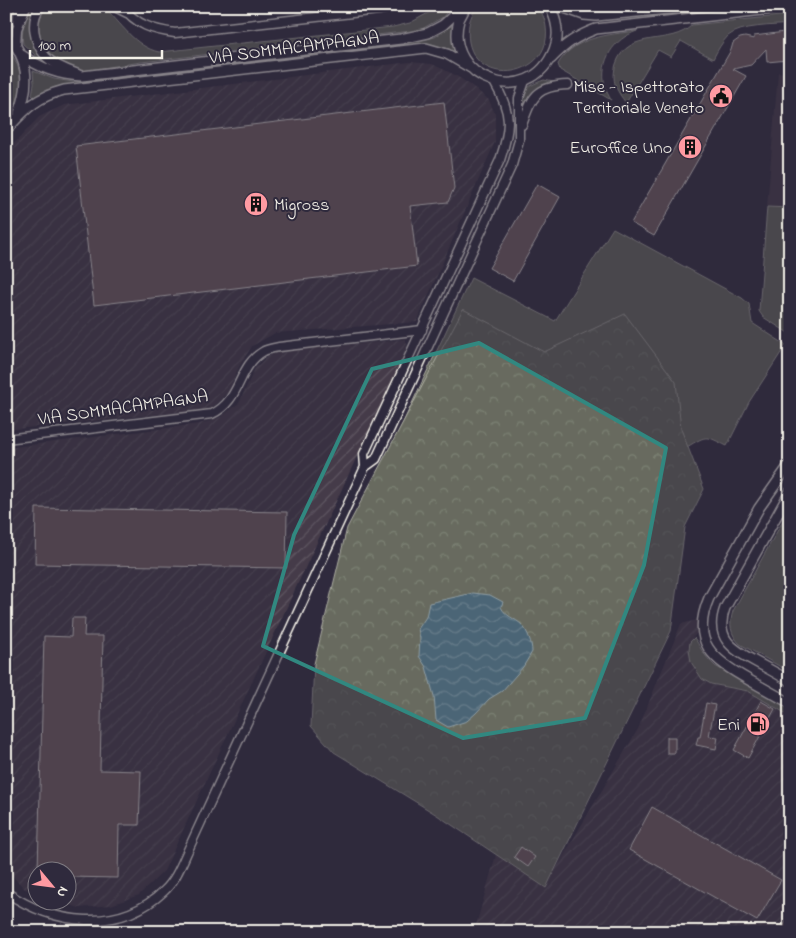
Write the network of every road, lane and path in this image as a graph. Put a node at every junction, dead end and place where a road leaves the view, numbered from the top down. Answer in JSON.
{"nodes":[{"id":1,"x":11,"y":6,"type":"edge"},
{"id":2,"x":19,"y":6,"type":"edge"},
{"id":3,"x":26,"y":6,"type":"edge"},
{"id":4,"x":42,"y":6,"type":"edge"},
{"id":5,"x":113,"y":6,"type":"edge"},
{"id":6,"x":122,"y":6,"type":"edge"},
{"id":7,"x":400,"y":6,"type":"edge"},
{"id":8,"x":465,"y":6,"type":"edge"},
{"id":9,"x":549,"y":6,"type":"edge"},
{"id":10,"x":559,"y":6,"type":"edge"},
{"id":11,"x":698,"y":6,"type":"edge"},
{"id":12,"x":790,"y":7,"type":"edge"},
{"id":13,"x":6,"y":12,"type":"edge"},
{"id":14,"x":128,"y":14,"type":"junction"},
{"id":15,"x":17,"y":29,"type":"junction"},
{"id":16,"x":6,"y":35,"type":"edge"},
{"id":17,"x":18,"y":50,"type":"junction"},
{"id":18,"x":551,"y":59,"type":"junction"},
{"id":19,"x":471,"y":68,"type":"junction"},
{"id":20,"x":82,"y":76,"type":"junction"},
{"id":21,"x":525,"y":81,"type":"junction"},
{"id":22,"x":494,"y":82,"type":"junction"},
{"id":23,"x":568,"y":85,"type":"dead end"},
{"id":24,"x":8,"y":127,"type":"edge"},
{"id":25,"x":520,"y":131,"type":"junction"},
{"id":26,"x":422,"y":330,"type":"junction"},
{"id":27,"x":6,"y":439,"type":"edge"},
{"id":28,"x":790,"y":464,"type":"edge"},
{"id":29,"x":365,"y":468,"type":"junction"},
{"id":30,"x":790,"y":492,"type":"edge"},
{"id":31,"x":790,"y":681,"type":"edge"},
{"id":32,"x":790,"y":703,"type":"edge"},
{"id":33,"x":6,"y":892,"type":"edge"}],
"edges":[{"from":1,"to":13,"type":"street"},
{"from":2,"to":15,"type":"street","name":"VIA SOMMACAMPAGNA"},
{"from":3,"to":15,"type":"street","name":"VIA SOMMACAMPAGNA"},
{"from":4,"to":20,"type":"street"},
{"from":5,"to":14,"type":"street","name":"VIA SOMMACAMPAGNA"},
{"from":6,"to":14,"type":"street","name":"VIA SOMMACAMPAGNA"},
{"from":7,"to":14,"type":"street","name":"VIA SOMMACAMPAGNA"},
{"from":8,"to":19,"type":"street","name":"VIA SOMMACAMPAGNA"},
{"from":8,"to":20,"type":"street","name":"VIA SOMMACAMPAGNA"},
{"from":9,"to":18,"type":"street"},
{"from":10,"to":11,"type":"street"},
{"from":12,"to":18,"type":"street"},
{"from":15,"to":17,"type":"street","name":"VIA SOMMACAMPAGNA"},
{"from":16,"to":17,"type":"street","name":"VIA SOMMACAMPAGNA"},
{"from":17,"to":20,"type":"street","name":"VIA SOMMACAMPAGNA"},
{"from":17,"to":24,"type":"street","name":"VIA SOMMACAMPAGNA"},
{"from":18,"to":21,"type":"street"},
{"from":19,"to":22,"type":"street","name":"VIA SOMMACAMPAGNA"},
{"from":19,"to":24,"type":"street","name":"VIA SOMMACAMPAGNA"},
{"from":21,"to":22,"type":"street","name":"VIA SOMMACAMPAGNA"},
{"from":21,"to":25,"type":"street"},
{"from":22,"to":26,"type":"street"},
{"from":23,"to":25,"type":"street"},
{"from":25,"to":29,"type":"street"},
{"from":26,"to":27,"type":"street","name":"VIA SOMMACAMPAGNA"},
{"from":26,"to":29,"type":"street"},
{"from":28,"to":32,"type":"street"},
{"from":29,"to":33,"type":"street"},
{"from":30,"to":31,"type":"street"}]}
